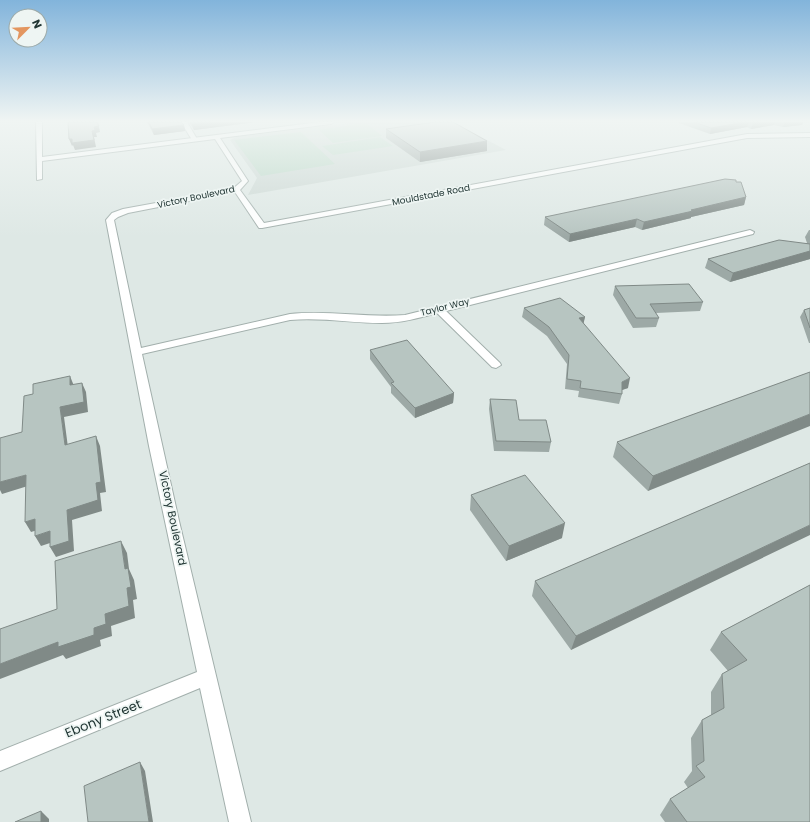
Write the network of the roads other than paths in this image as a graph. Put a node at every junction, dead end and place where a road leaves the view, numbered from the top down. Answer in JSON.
{"nodes":[{"id":1,"x":40,"y":160,"type":"edge"},
{"id":2,"x":232,"y":160,"type":"edge"},
{"id":3,"x":616,"y":160,"type":"edge"},
{"id":4,"x":40,"y":179,"type":"dead end"},
{"id":5,"x":237,"y":190,"type":"junction"},
{"id":6,"x":750,"y":232,"type":"dead end"},
{"id":7,"x":438,"y":309,"type":"junction"},
{"id":8,"x":137,"y":352,"type":"junction"},
{"id":9,"x":496,"y":365,"type":"dead end"},
{"id":10,"x":207,"y":676,"type":"junction"},
{"id":11,"x":0,"y":761,"type":"edge"},
{"id":12,"x":240,"y":822,"type":"edge"}],
"edges":[{"from":1,"to":4,"type":"street"},
{"from":2,"to":5,"type":"street","name":"Victory Boulevard"},
{"from":3,"to":5,"type":"street","name":"Mouldstade Road"},
{"from":5,"to":8,"type":"street","name":"Victory Boulevard"},
{"from":6,"to":7,"type":"street","name":"Taylor Way"},
{"from":7,"to":8,"type":"street","name":"Taylor Way"},
{"from":7,"to":9,"type":"street"},
{"from":8,"to":10,"type":"street","name":"Victory Boulevard"},
{"from":10,"to":11,"type":"street","name":"Ebony Street"},
{"from":10,"to":12,"type":"street","name":"Victory Boulevard"}]}
